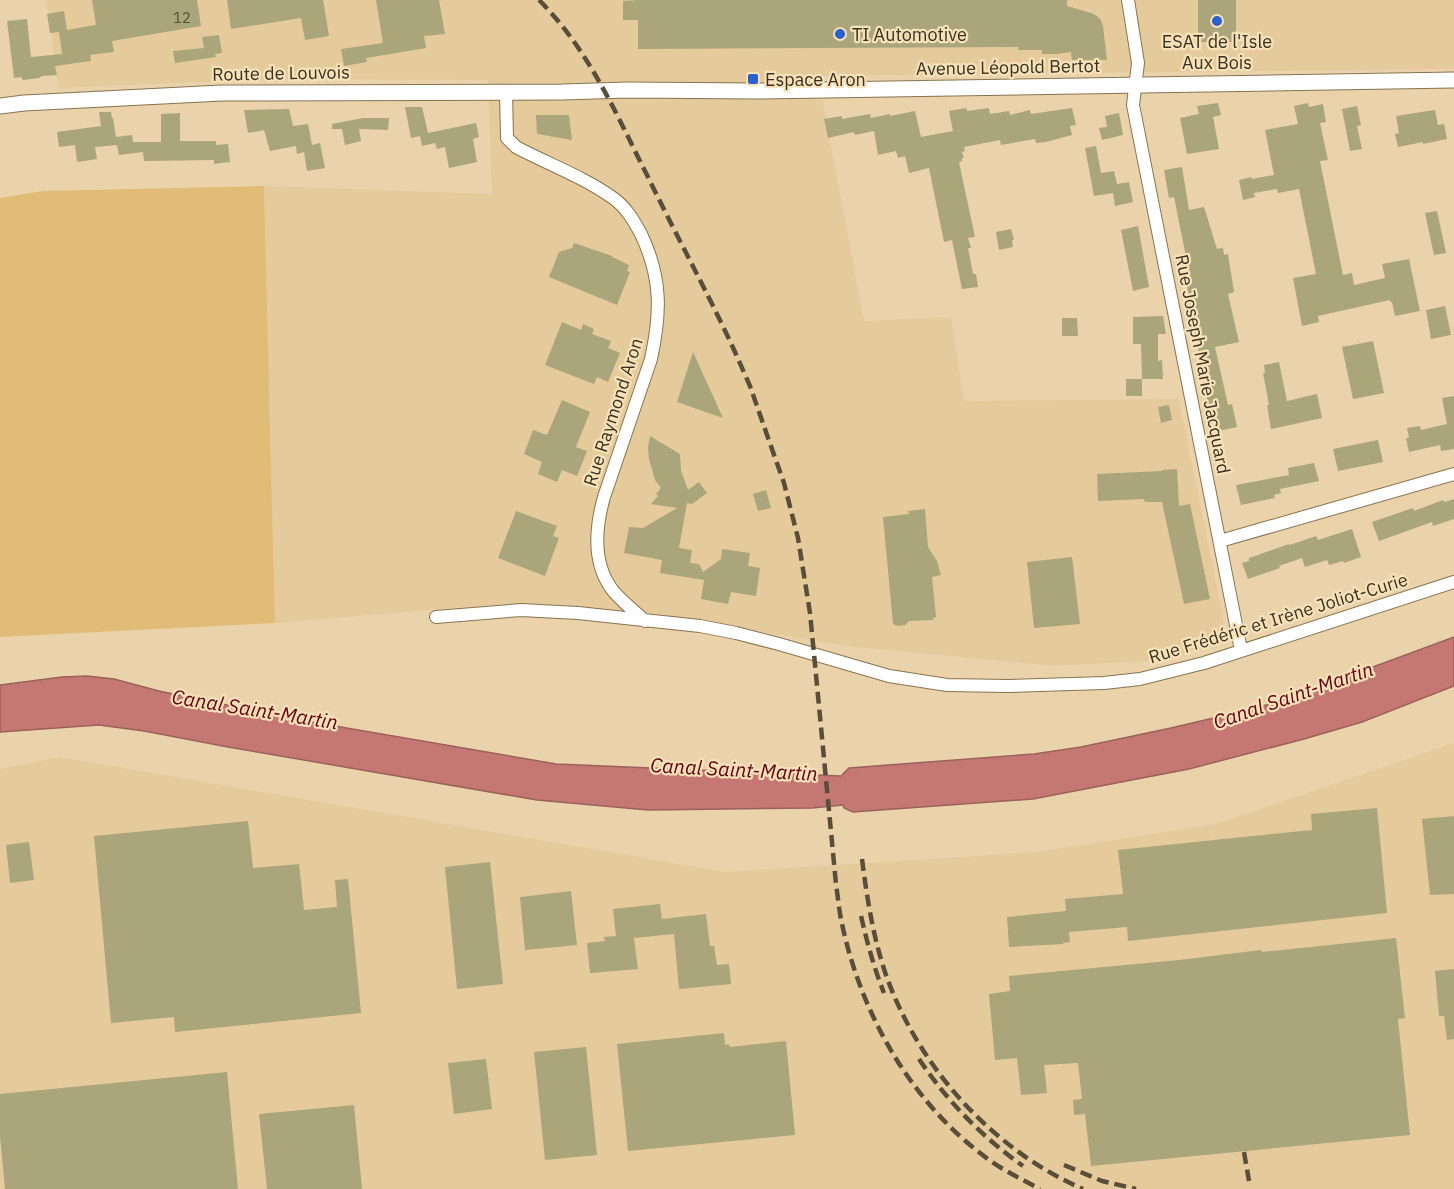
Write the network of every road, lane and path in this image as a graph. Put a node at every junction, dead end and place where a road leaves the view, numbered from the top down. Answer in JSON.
{"nodes":[{"id":1,"x":1128,"y":0,"type":"edge"},
{"id":2,"x":1454,"y":80,"type":"edge"},
{"id":3,"x":1136,"y":85,"type":"junction"},
{"id":4,"x":506,"y":92,"type":"junction"},
{"id":5,"x":562,"y":92,"type":"joint"},
{"id":6,"x":0,"y":106,"type":"edge"},
{"id":7,"x":1454,"y":474,"type":"edge"},
{"id":8,"x":1220,"y":541,"type":"junction"},
{"id":9,"x":1454,"y":582,"type":"edge"},
{"id":10,"x":436,"y":616,"type":"dead end"},
{"id":11,"x":645,"y":621,"type":"junction"},
{"id":12,"x":1241,"y":650,"type":"junction"}],
"edges":[{"from":1,"to":3,"type":"street","name":"Rue Joseph Marie Jacquard"},
{"from":2,"to":3,"type":"street","name":"Avenue Léopold Bertot"},
{"from":3,"to":5,"type":"street","name":"Avenue Léopold Bertot"},
{"from":3,"to":8,"type":"street","name":"Rue Joseph Marie Jacquard"},
{"from":4,"to":5,"type":"street","name":"Route de Louvois"},
{"from":4,"to":6,"type":"street","name":"Route de Louvois"},
{"from":4,"to":11,"type":"street","name":"Rue Raymond Aron"},
{"from":7,"to":8,"type":"street"},
{"from":8,"to":12,"type":"street","name":"Rue Joseph Marie Jacquard"},
{"from":9,"to":12,"type":"street","name":"Rue Frédéric et Irène Joliot-Curie"},
{"from":10,"to":11,"type":"street","name":"Rue Frédéric et Irène Joliot-Curie"},
{"from":11,"to":12,"type":"street","name":"Rue Frédéric et Irène Joliot-Curie"}]}
